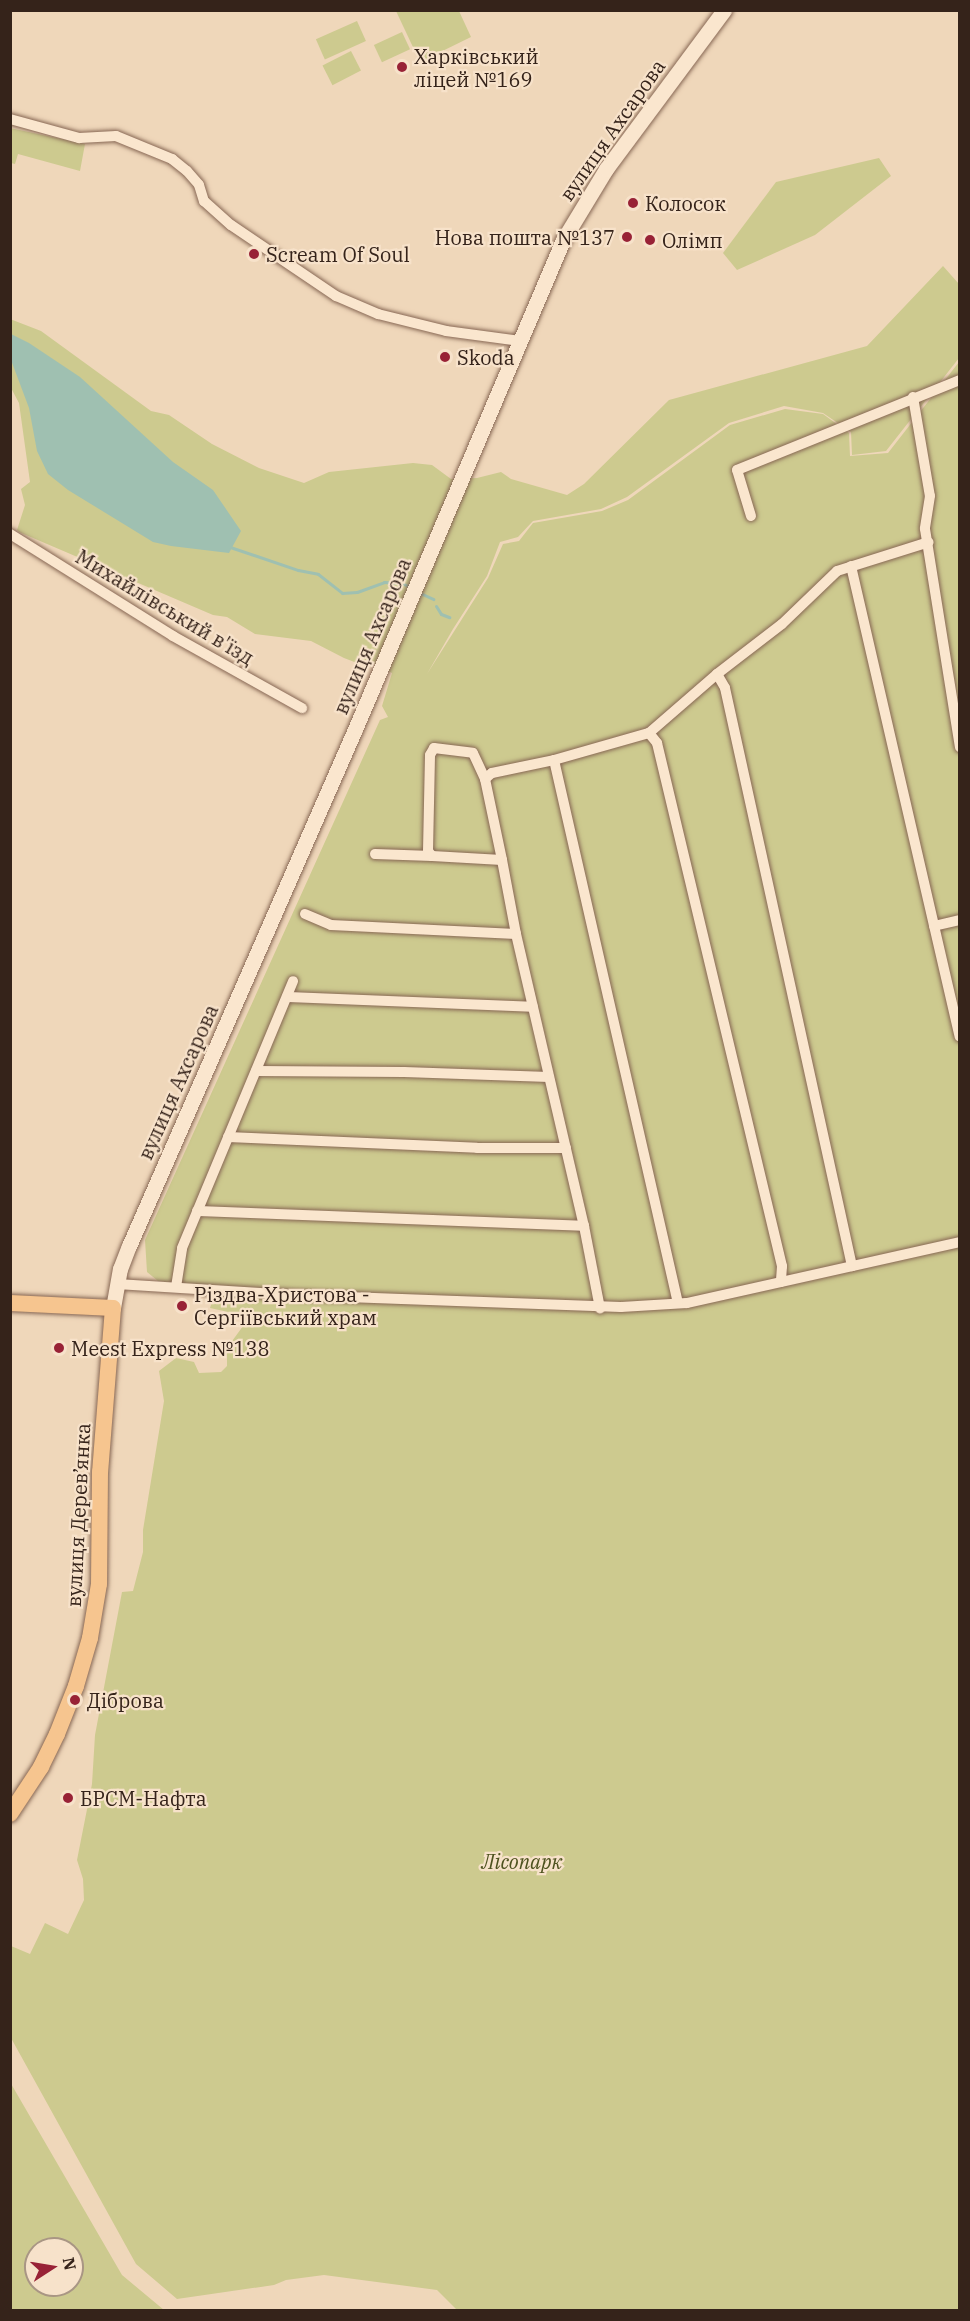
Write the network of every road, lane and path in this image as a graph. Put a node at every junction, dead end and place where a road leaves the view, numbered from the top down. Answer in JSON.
{"nodes":[{"id":1,"x":724,"y":10,"type":"edge"},
{"id":2,"x":10,"y":119,"type":"edge"},
{"id":3,"x":520,"y":341,"type":"junction"},
{"id":4,"x":960,"y":380,"type":"edge"},
{"id":5,"x":913,"y":398,"type":"junction"},
{"id":6,"x":751,"y":516,"type":"dead end"},
{"id":7,"x":10,"y":534,"type":"edge"},
{"id":8,"x":929,"y":542,"type":"junction"},
{"id":9,"x":851,"y":566,"type":"junction"},
{"id":10,"x":717,"y":674,"type":"junction"},
{"id":11,"x":302,"y":708,"type":"dead end"},
{"id":12,"x":649,"y":733,"type":"junction"},
{"id":13,"x":960,"y":747,"type":"edge"},
{"id":14,"x":554,"y":760,"type":"junction"},
{"id":15,"x":485,"y":779,"type":"junction"},
{"id":16,"x":375,"y":854,"type":"dead end"},
{"id":17,"x":432,"y":856,"type":"junction"},
{"id":18,"x":502,"y":860,"type":"junction"},
{"id":19,"x":305,"y":914,"type":"dead end"},
{"id":20,"x":960,"y":920,"type":"edge"},
{"id":21,"x":934,"y":926,"type":"junction"},
{"id":22,"x":516,"y":934,"type":"junction"},
{"id":23,"x":293,"y":981,"type":"dead end"},
{"id":24,"x":286,"y":997,"type":"junction"},
{"id":25,"x":533,"y":1007,"type":"junction"},
{"id":26,"x":960,"y":1037,"type":"edge"},
{"id":27,"x":256,"y":1071,"type":"junction"},
{"id":28,"x":549,"y":1077,"type":"junction"},
{"id":29,"x":228,"y":1137,"type":"junction"},
{"id":30,"x":566,"y":1148,"type":"junction"},
{"id":31,"x":196,"y":1211,"type":"junction"},
{"id":32,"x":584,"y":1226,"type":"junction"},
{"id":33,"x":960,"y":1242,"type":"edge"},
{"id":34,"x":852,"y":1266,"type":"junction"},
{"id":35,"x":781,"y":1282,"type":"junction"},
{"id":36,"x":117,"y":1284,"type":"junction"},
{"id":37,"x":176,"y":1287,"type":"junction"},
{"id":38,"x":10,"y":1303,"type":"edge"},
{"id":39,"x":678,"y":1304,"type":"junction"},
{"id":40,"x":113,"y":1308,"type":"junction"},
{"id":41,"x":600,"y":1308,"type":"junction"},
{"id":42,"x":10,"y":1814,"type":"edge"}],
"edges":[{"from":1,"to":3,"type":"main road","name":"вулиця Ахсарова"},
{"from":2,"to":3,"type":"street"},
{"from":3,"to":36,"type":"main road","name":"вулиця Ахсарова"},
{"from":4,"to":5,"type":"street"},
{"from":5,"to":6,"type":"street"},
{"from":5,"to":8,"type":"street"},
{"from":7,"to":11,"type":"street","name":"Михайлівський в'їзд"},
{"from":8,"to":9,"type":"street"},
{"from":8,"to":13,"type":"street"},
{"from":9,"to":10,"type":"street"},
{"from":9,"to":21,"type":"street"},
{"from":10,"to":12,"type":"street"},
{"from":10,"to":34,"type":"street"},
{"from":12,"to":14,"type":"street"},
{"from":12,"to":35,"type":"street"},
{"from":14,"to":15,"type":"street"},
{"from":14,"to":39,"type":"street"},
{"from":15,"to":17,"type":"street"},
{"from":15,"to":18,"type":"street"},
{"from":16,"to":17,"type":"street"},
{"from":17,"to":18,"type":"street"},
{"from":18,"to":22,"type":"street"},
{"from":19,"to":22,"type":"street"},
{"from":20,"to":21,"type":"street"},
{"from":21,"to":26,"type":"street"},
{"from":22,"to":25,"type":"street"},
{"from":23,"to":24,"type":"street"},
{"from":24,"to":25,"type":"street"},
{"from":24,"to":27,"type":"street"},
{"from":25,"to":28,"type":"street"},
{"from":27,"to":28,"type":"street"},
{"from":27,"to":29,"type":"street"},
{"from":28,"to":30,"type":"street"},
{"from":29,"to":30,"type":"street"},
{"from":29,"to":31,"type":"street"},
{"from":30,"to":32,"type":"street"},
{"from":31,"to":32,"type":"street"},
{"from":31,"to":37,"type":"street"},
{"from":32,"to":41,"type":"street"},
{"from":33,"to":34,"type":"street"},
{"from":34,"to":35,"type":"street"},
{"from":35,"to":39,"type":"street"},
{"from":36,"to":37,"type":"street"},
{"from":36,"to":40,"type":"main road","name":"вулиця Ахсарова"},
{"from":37,"to":41,"type":"street"},
{"from":38,"to":40,"type":"main road"},
{"from":39,"to":41,"type":"street"},
{"from":40,"to":42,"type":"main road","name":"вулиця Дерев’янка"}]}
